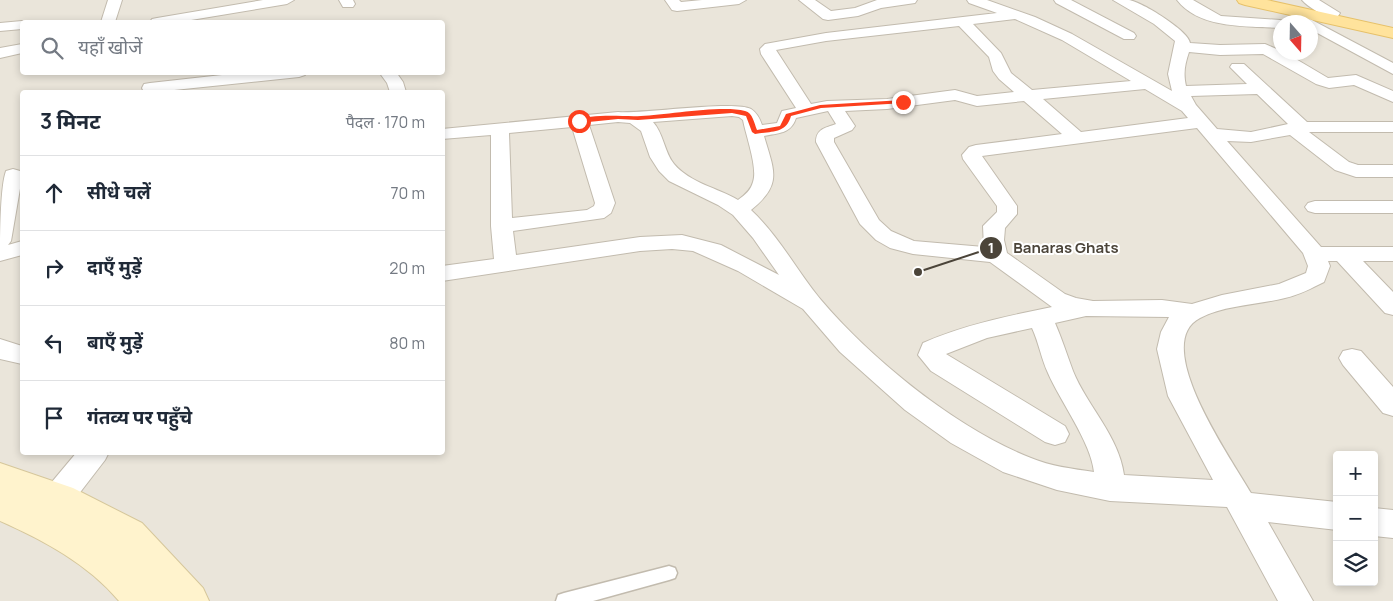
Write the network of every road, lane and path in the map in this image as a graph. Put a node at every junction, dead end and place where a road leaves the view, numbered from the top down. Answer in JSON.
{"nodes":[{"id":1,"x":116,"y":0,"type":"edge"},
{"id":2,"x":286,"y":0,"type":"edge"},
{"id":3,"x":292,"y":0,"type":"edge"},
{"id":4,"x":672,"y":0,"type":"edge"},
{"id":5,"x":739,"y":0,"type":"edge"},
{"id":6,"x":806,"y":0,"type":"edge"},
{"id":7,"x":910,"y":0,"type":"edge"},
{"id":8,"x":974,"y":0,"type":"edge"},
{"id":9,"x":1061,"y":0,"type":"edge"},
{"id":10,"x":1120,"y":0,"type":"edge"},
{"id":11,"x":1184,"y":0,"type":"edge"},
{"id":12,"x":1245,"y":0,"type":"edge"},
{"id":13,"x":1277,"y":0,"type":"edge"},
{"id":14,"x":1309,"y":0,"type":"edge"},
{"id":15,"x":709,"y":5,"type":"junction"},
{"id":16,"x":1333,"y":13,"type":"junction"},
{"id":17,"x":722,"y":15,"type":"dead end"},
{"id":18,"x":1016,"y":15,"type":"junction"},
{"id":19,"x":1289,"y":15,"type":"edge"},
{"id":20,"x":828,"y":16,"type":"junction"},
{"id":21,"x":262,"y":18,"type":"dead end"},
{"id":22,"x":109,"y":20,"type":"edge"},
{"id":23,"x":169,"y":20,"type":"edge"},
{"id":24,"x":963,"y":22,"type":"junction"},
{"id":25,"x":1318,"y":23,"type":"edge"},
{"id":26,"x":1273,"y":24,"type":"edge"},
{"id":27,"x":20,"y":25,"type":"edge"},
{"id":28,"x":1393,"y":25,"type":"edge"},
{"id":29,"x":0,"y":27,"type":"edge"},
{"id":30,"x":1318,"y":28,"type":"edge"},
{"id":31,"x":1393,"y":33,"type":"edge"},
{"id":32,"x":848,"y":35,"type":"junction"},
{"id":33,"x":1129,"y":36,"type":"dead end"},
{"id":34,"x":1184,"y":47,"type":"junction"},
{"id":35,"x":20,"y":49,"type":"edge"},
{"id":36,"x":0,"y":53,"type":"edge"},
{"id":37,"x":1238,"y":67,"type":"dead end"},
{"id":38,"x":1393,"y":69,"type":"edge"},
{"id":39,"x":168,"y":75,"type":"edge"},
{"id":40,"x":281,"y":75,"type":"edge"},
{"id":41,"x":389,"y":75,"type":"edge"},
{"id":42,"x":1146,"y":84,"type":"junction"},
{"id":43,"x":217,"y":86,"type":"edge"},
{"id":44,"x":1261,"y":89,"type":"junction"},
{"id":45,"x":146,"y":90,"type":"edge"},
{"id":46,"x":397,"y":90,"type":"edge"},
{"id":47,"x":1027,"y":96,"type":"junction"},
{"id":48,"x":1393,"y":97,"type":"edge"},
{"id":49,"x":834,"y":106,"type":"junction"},
{"id":50,"x":807,"y":111,"type":"junction"},
{"id":51,"x":1195,"y":113,"type":"junction"},
{"id":52,"x":638,"y":118,"type":"junction"},
{"id":53,"x":579,"y":121,"type":"junction"},
{"id":54,"x":1297,"y":127,"type":"junction"},
{"id":55,"x":1393,"y":127,"type":"edge"},
{"id":56,"x":500,"y":129,"type":"junction"},
{"id":57,"x":755,"y":132,"type":"junction"},
{"id":58,"x":445,"y":134,"type":"edge"},
{"id":59,"x":1076,"y":137,"type":"junction"},
{"id":60,"x":1393,"y":171,"type":"edge"},
{"id":61,"x":12,"y":176,"type":"edge"},
{"id":62,"x":16,"y":199,"type":"edge"},
{"id":63,"x":1315,"y":207,"type":"dead end"},
{"id":64,"x":1393,"y":207,"type":"edge"},
{"id":65,"x":739,"y":210,"type":"junction"},
{"id":66,"x":502,"y":226,"type":"junction"},
{"id":67,"x":0,"y":241,"type":"edge"},
{"id":68,"x":20,"y":249,"type":"edge"},
{"id":69,"x":0,"y":254,"type":"edge"},
{"id":70,"x":1314,"y":254,"type":"junction"},
{"id":71,"x":1343,"y":254,"type":"junction"},
{"id":72,"x":1393,"y":254,"type":"edge"},
{"id":73,"x":997,"y":256,"type":"junction"},
{"id":74,"x":506,"y":264,"type":"junction"},
{"id":75,"x":445,"y":274,"type":"edge"},
{"id":76,"x":812,"y":305,"type":"junction"},
{"id":77,"x":1393,"y":307,"type":"edge"},
{"id":78,"x":1084,"y":309,"type":"junction"},
{"id":79,"x":1192,"y":312,"type":"junction"},
{"id":80,"x":1040,"y":318,"type":"junction"},
{"id":81,"x":0,"y":348,"type":"edge"},
{"id":82,"x":20,"y":354,"type":"edge"},
{"id":83,"x":1352,"y":358,"type":"dead end"},
{"id":84,"x":1393,"y":405,"type":"edge"},
{"id":85,"x":1055,"y":434,"type":"dead end"},
{"id":86,"x":93,"y":455,"type":"edge"},
{"id":87,"x":0,"y":478,"type":"edge"},
{"id":88,"x":1110,"y":488,"type":"junction"},
{"id":89,"x":1238,"y":500,"type":"junction"},
{"id":90,"x":0,"y":504,"type":"edge"},
{"id":91,"x":49,"y":509,"type":"junction"},
{"id":92,"x":1333,"y":515,"type":"edge"},
{"id":93,"x":1378,"y":522,"type":"edge"},
{"id":94,"x":1393,"y":524,"type":"edge"},
{"id":95,"x":668,"y":573,"type":"dead end"},
{"id":96,"x":144,"y":601,"type":"edge"},
{"id":97,"x":189,"y":601,"type":"edge"},
{"id":98,"x":564,"y":601,"type":"edge"},
{"id":99,"x":1296,"y":601,"type":"edge"}],
"edges":[{"from":1,"to":22,"type":"street"},
{"from":2,"to":23,"type":"street"},
{"from":3,"to":21,"type":"street"},
{"from":4,"to":15,"type":"street"},
{"from":5,"to":15,"type":"street"},
{"from":6,"to":20,"type":"street"},
{"from":7,"to":20,"type":"street"},
{"from":8,"to":18,"type":"street"},
{"from":9,"to":33,"type":"street"},
{"from":10,"to":34,"type":"street"},
{"from":11,"to":26,"type":"street"},
{"from":12,"to":19,"type":"main road"},
{"from":13,"to":16,"type":"main road"},
{"from":14,"to":16,"type":"street"},
{"from":15,"to":17,"type":"street"},
{"from":16,"to":28,"type":"main road"},
{"from":18,"to":24,"type":"street"},
{"from":18,"to":42,"type":"street"},
{"from":20,"to":32,"type":"street"},
{"from":24,"to":32,"type":"street"},
{"from":24,"to":47,"type":"street"},
{"from":25,"to":31,"type":"main road"},
{"from":27,"to":29,"type":"street"},
{"from":30,"to":38,"type":"street"},
{"from":32,"to":50,"type":"street"},
{"from":34,"to":48,"type":"street"},
{"from":34,"to":51,"type":"street"},
{"from":35,"to":36,"type":"street"},
{"from":37,"to":44,"type":"street"},
{"from":39,"to":45,"type":"street"},
{"from":40,"to":43,"type":"street"},
{"from":41,"to":46,"type":"street"},
{"from":42,"to":47,"type":"street"},
{"from":42,"to":51,"type":"street"},
{"from":43,"to":45,"type":"street"},
{"from":44,"to":51,"type":"street"},
{"from":44,"to":54,"type":"street"},
{"from":47,"to":49,"type":"street"},
{"from":47,"to":59,"type":"street"},
{"from":49,"to":50,"type":"street"},
{"from":49,"to":73,"type":"street"},
{"from":50,"to":57,"type":"street"},
{"from":51,"to":54,"type":"street"},
{"from":51,"to":59,"type":"street"},
{"from":51,"to":70,"type":"street"},
{"from":52,"to":53,"type":"street"},
{"from":52,"to":57,"type":"street"},
{"from":52,"to":65,"type":"street"},
{"from":53,"to":56,"type":"street"},
{"from":53,"to":66,"type":"street"},
{"from":54,"to":55,"type":"street"},
{"from":54,"to":60,"type":"street"},
{"from":56,"to":58,"type":"street"},
{"from":56,"to":66,"type":"street"},
{"from":57,"to":65,"type":"street"},
{"from":59,"to":73,"type":"street"},
{"from":61,"to":62,"type":"street"},
{"from":62,"to":67,"type":"street"},
{"from":63,"to":64,"type":"street"},
{"from":65,"to":76,"type":"street"},
{"from":66,"to":74,"type":"street"},
{"from":68,"to":69,"type":"street"},
{"from":70,"to":71,"type":"street"},
{"from":70,"to":79,"type":"street"},
{"from":71,"to":72,"type":"street"},
{"from":71,"to":77,"type":"street"},
{"from":73,"to":78,"type":"street"},
{"from":74,"to":75,"type":"street"},
{"from":74,"to":76,"type":"street"},
{"from":76,"to":88,"type":"street"},
{"from":78,"to":79,"type":"street"},
{"from":78,"to":80,"type":"street"},
{"from":79,"to":89,"type":"street"},
{"from":80,"to":85,"type":"street"},
{"from":80,"to":88,"type":"street"},
{"from":81,"to":82,"type":"street"},
{"from":83,"to":84,"type":"street"},
{"from":86,"to":91,"type":"street"},
{"from":87,"to":91,"type":"main road"},
{"from":88,"to":89,"type":"street"},
{"from":89,"to":92,"type":"street"},
{"from":89,"to":99,"type":"street"},
{"from":90,"to":91,"type":"main road"},
{"from":91,"to":96,"type":"main road"},
{"from":91,"to":97,"type":"main road"},
{"from":93,"to":94,"type":"street"},
{"from":95,"to":98,"type":"lane"}]}
